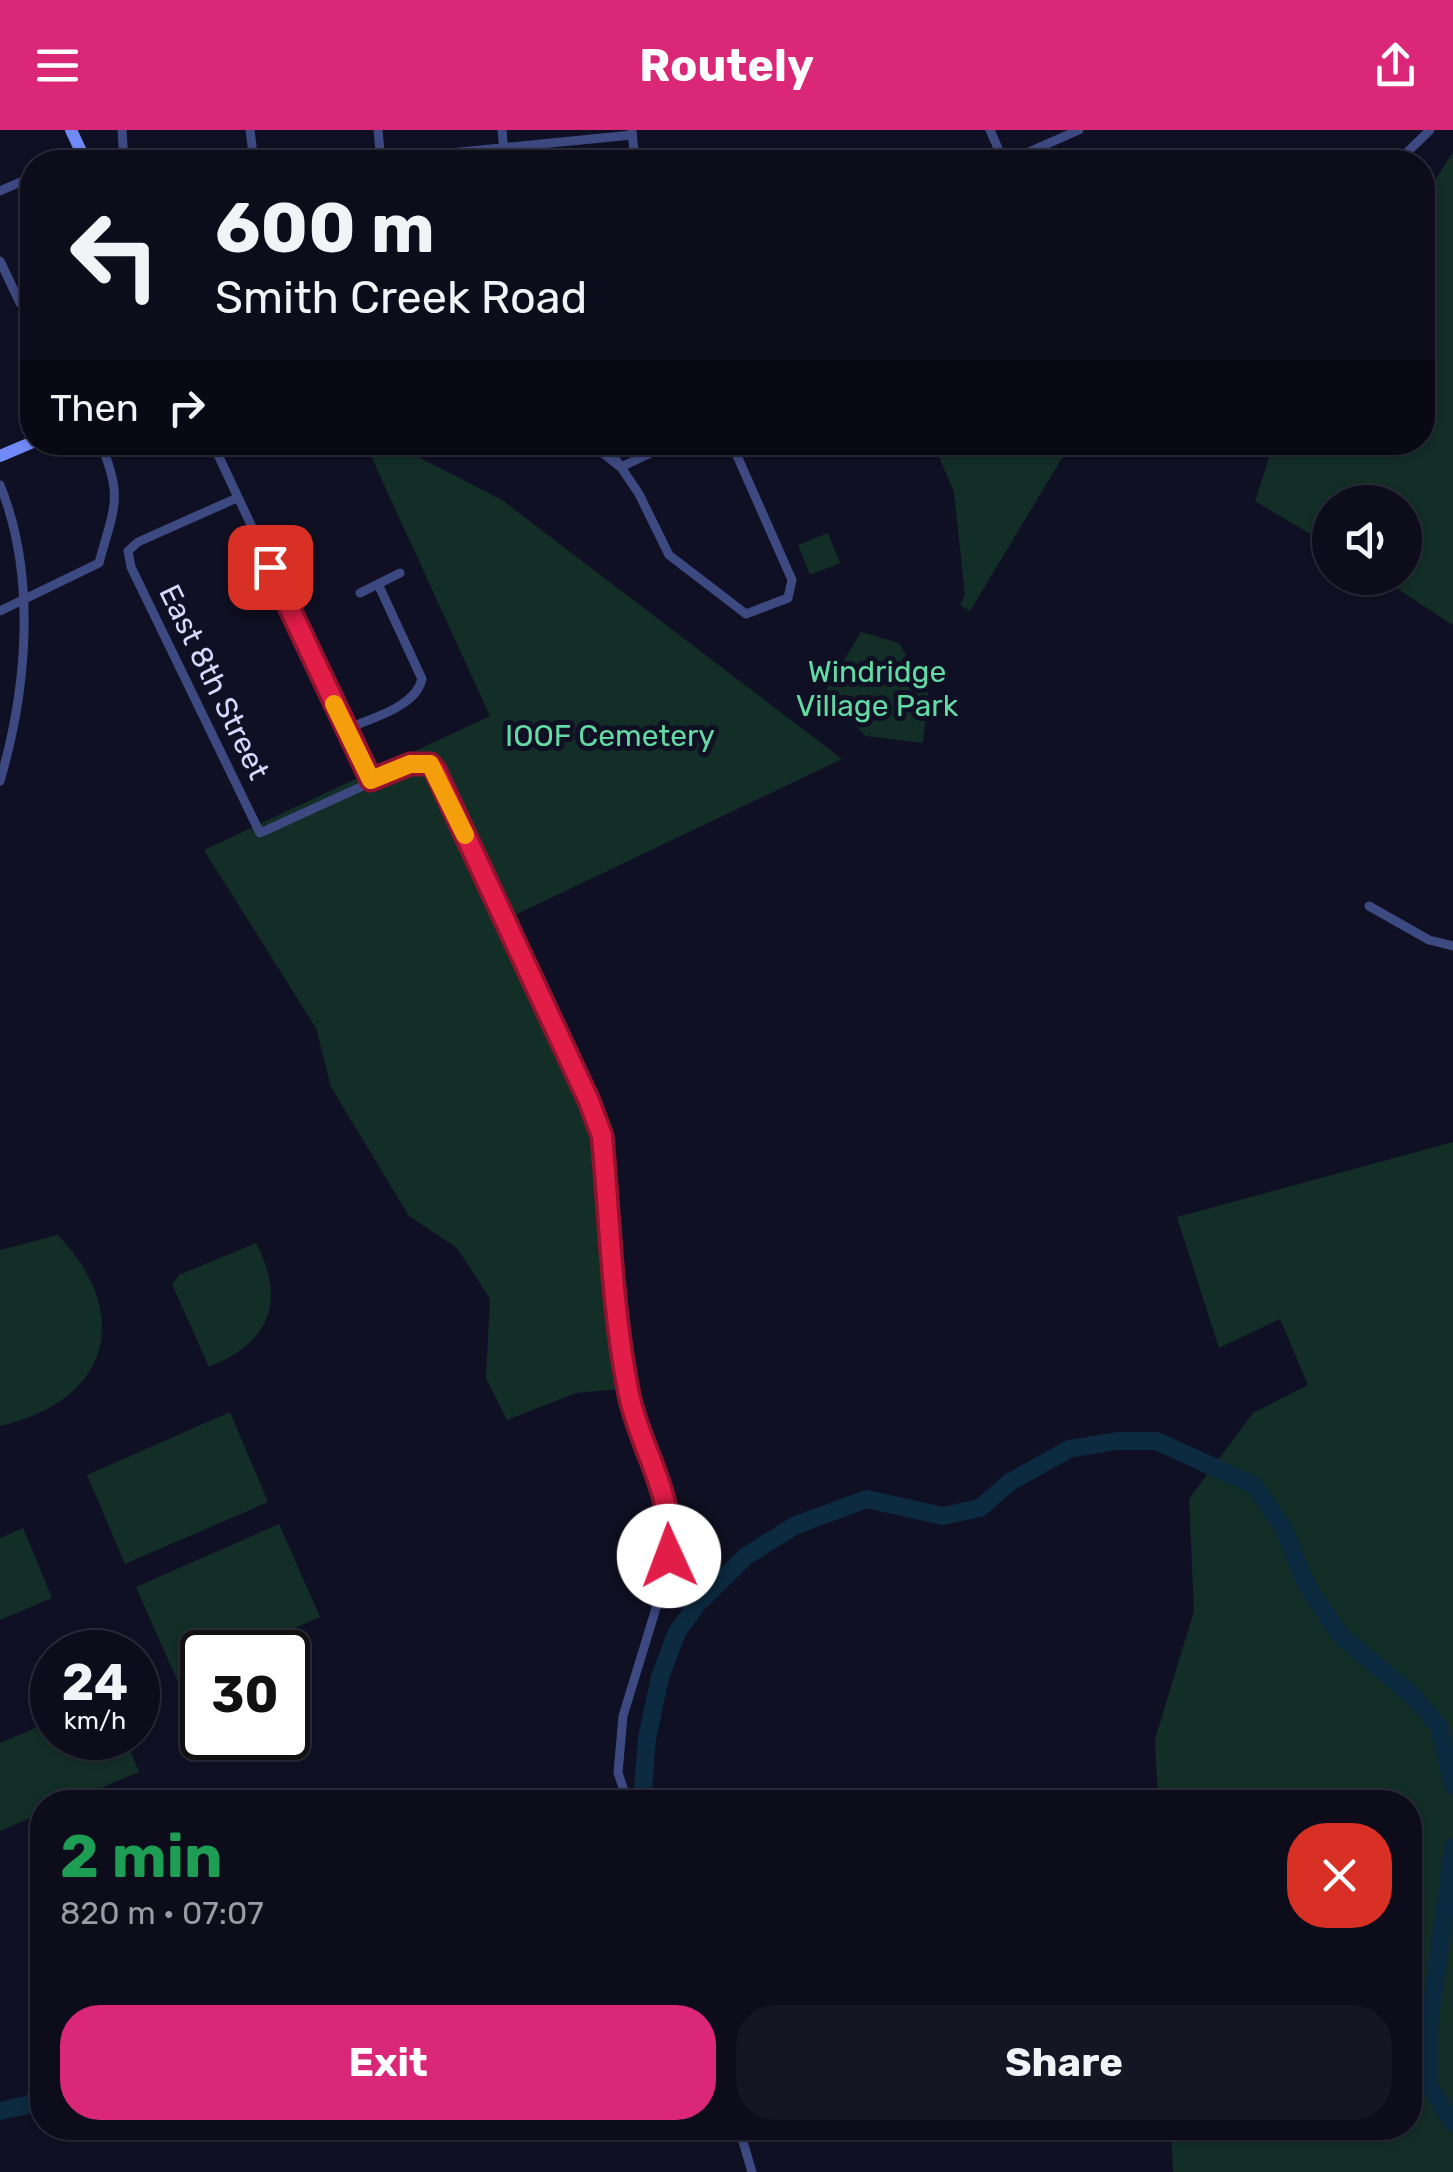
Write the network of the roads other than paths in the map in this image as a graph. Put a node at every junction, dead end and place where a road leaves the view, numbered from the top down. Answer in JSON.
{"nodes":[{"id":1,"x":502,"y":130,"type":"edge"},
{"id":2,"x":1079,"y":130,"type":"edge"},
{"id":3,"x":1430,"y":130,"type":"edge"},
{"id":4,"x":632,"y":133,"type":"edge"},
{"id":5,"x":504,"y":148,"type":"junction"},
{"id":6,"x":486,"y":150,"type":"edge"},
{"id":7,"x":1033,"y":150,"type":"edge"},
{"id":8,"x":1410,"y":150,"type":"edge"},
{"id":9,"x":0,"y":261,"type":"edge"},
{"id":10,"x":20,"y":294,"type":"edge"},
{"id":11,"x":106,"y":455,"type":"edge"},
{"id":12,"x":218,"y":455,"type":"edge"},
{"id":13,"x":606,"y":455,"type":"edge"},
{"id":14,"x":612,"y":455,"type":"edge"},
{"id":15,"x":648,"y":455,"type":"edge"},
{"id":16,"x":738,"y":455,"type":"edge"},
{"id":17,"x":621,"y":468,"type":"junction"},
{"id":18,"x":0,"y":485,"type":"edge"},
{"id":19,"x":238,"y":498,"type":"junction"},
{"id":20,"x":400,"y":573,"type":"dead end"},
{"id":21,"x":378,"y":584,"type":"junction"},
{"id":22,"x":360,"y":594,"type":"dead end"},
{"id":23,"x":24,"y":600,"type":"junction"},
{"id":24,"x":0,"y":611,"type":"edge"},
{"id":25,"x":346,"y":729,"type":"junction"},
{"id":26,"x":371,"y":780,"type":"junction"},
{"id":27,"x":0,"y":781,"type":"edge"},
{"id":28,"x":1369,"y":906,"type":"dead end"},
{"id":29,"x":1453,"y":946,"type":"edge"},
{"id":30,"x":624,"y":1790,"type":"edge"},
{"id":31,"x":742,"y":2140,"type":"edge"},
{"id":32,"x":752,"y":2172,"type":"edge"}],
"edges":[{"from":1,"to":5,"type":"street"},
{"from":2,"to":7,"type":"street"},
{"from":3,"to":8,"type":"street"},
{"from":4,"to":5,"type":"street"},
{"from":5,"to":6,"type":"street"},
{"from":9,"to":10,"type":"street"},
{"from":11,"to":23,"type":"street"},
{"from":12,"to":19,"type":"street"},
{"from":13,"to":17,"type":"street"},
{"from":14,"to":17,"type":"street"},
{"from":15,"to":17,"type":"street"},
{"from":16,"to":17,"type":"street"},
{"from":18,"to":23,"type":"street"},
{"from":19,"to":25,"type":"street"},
{"from":19,"to":26,"type":"street","name":"East 8th Street"},
{"from":20,"to":21,"type":"street"},
{"from":21,"to":22,"type":"street"},
{"from":21,"to":25,"type":"street"},
{"from":23,"to":24,"type":"street"},
{"from":23,"to":27,"type":"street"},
{"from":25,"to":26,"type":"street"},
{"from":26,"to":30,"type":"street"},
{"from":28,"to":29,"type":"street"},
{"from":31,"to":32,"type":"street"}]}
